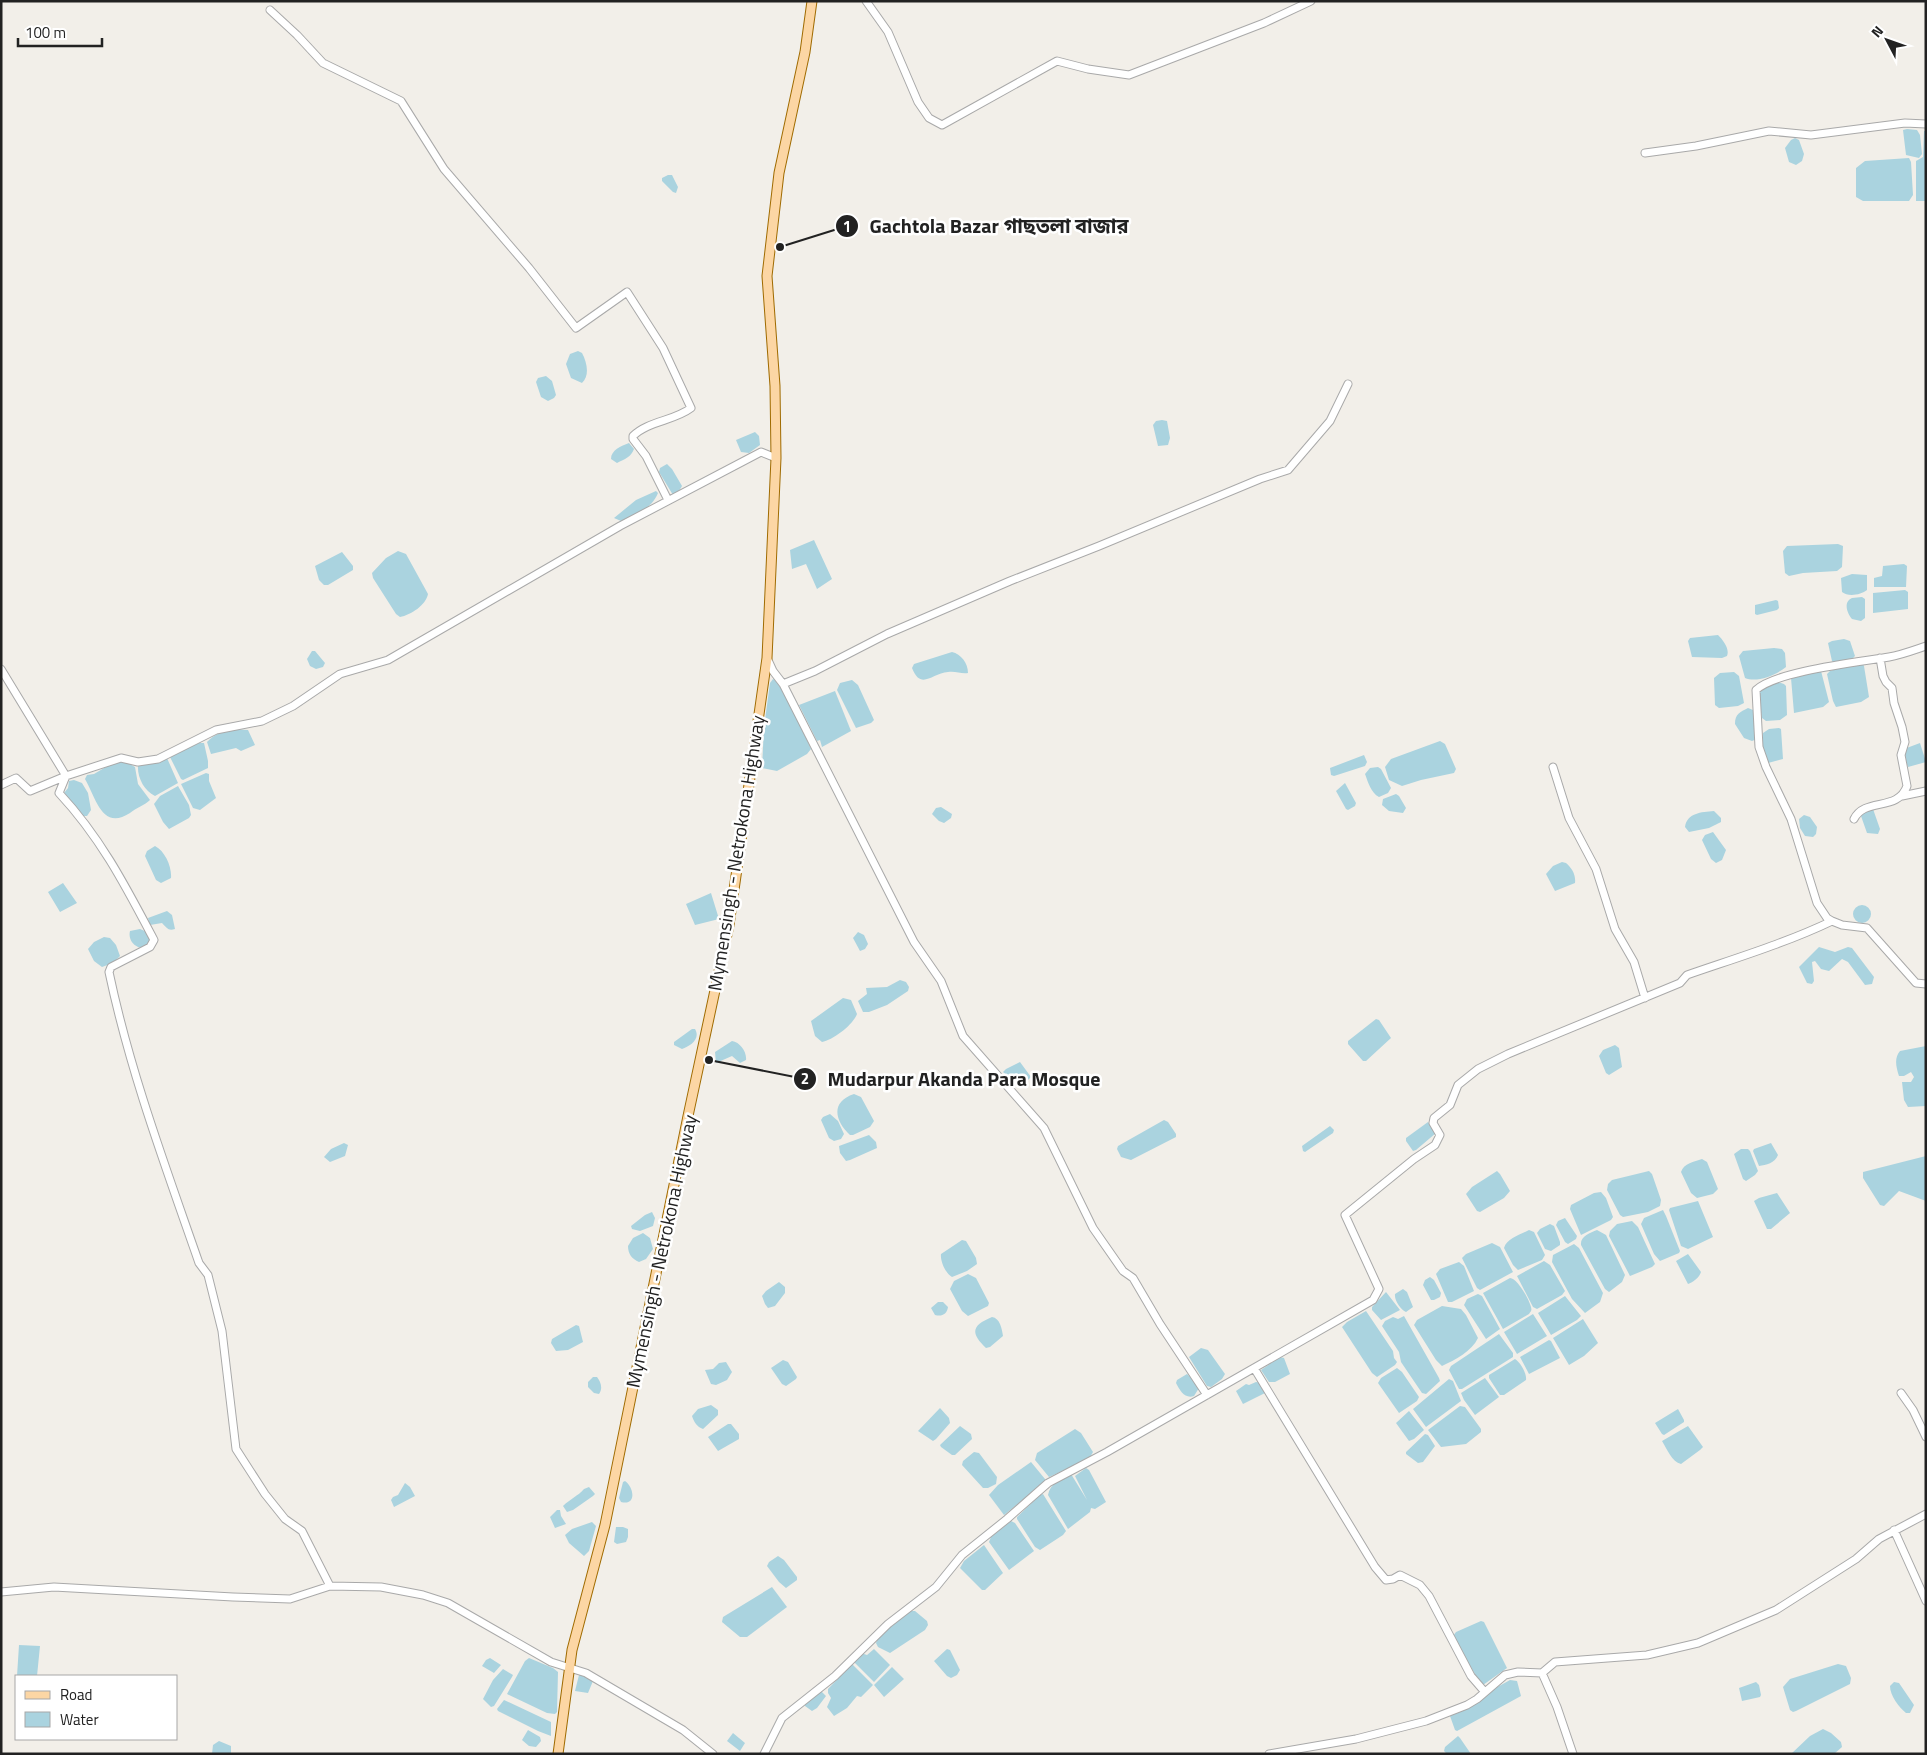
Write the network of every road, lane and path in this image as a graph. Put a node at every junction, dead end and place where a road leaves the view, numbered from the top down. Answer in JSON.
{"nodes":[{"id":1,"x":812,"y":1,"type":"edge"},
{"id":2,"x":866,"y":1,"type":"edge"},
{"id":3,"x":1311,"y":1,"type":"edge"},
{"id":4,"x":270,"y":10,"type":"dead end"},
{"id":5,"x":1926,"y":124,"type":"edge"},
{"id":6,"x":1645,"y":153,"type":"dead end"},
{"id":7,"x":1348,"y":384,"type":"dead end"},
{"id":8,"x":776,"y":458,"type":"junction"},
{"id":9,"x":668,"y":500,"type":"junction"},
{"id":10,"x":1926,"y":646,"type":"edge"},
{"id":11,"x":767,"y":658,"type":"junction"},
{"id":12,"x":1880,"y":658,"type":"junction"},
{"id":13,"x":1,"y":669,"type":"edge"},
{"id":14,"x":783,"y":684,"type":"junction"},
{"id":15,"x":1552,"y":767,"type":"dead end"},
{"id":16,"x":66,"y":776,"type":"junction"},
{"id":17,"x":1,"y":785,"type":"edge"},
{"id":18,"x":1926,"y":791,"type":"edge"},
{"id":19,"x":1902,"y":796,"type":"junction"},
{"id":20,"x":1854,"y":819,"type":"dead end"},
{"id":21,"x":1832,"y":921,"type":"junction"},
{"id":22,"x":1926,"y":984,"type":"edge"},
{"id":23,"x":1645,"y":998,"type":"junction"},
{"id":24,"x":1254,"y":1368,"type":"junction"},
{"id":25,"x":1901,"y":1393,"type":"dead end"},
{"id":26,"x":1207,"y":1395,"type":"junction"},
{"id":27,"x":1926,"y":1437,"type":"edge"},
{"id":28,"x":1926,"y":1514,"type":"edge"},
{"id":29,"x":1894,"y":1530,"type":"junction"},
{"id":30,"x":330,"y":1586,"type":"junction"},
{"id":31,"x":1,"y":1592,"type":"edge"},
{"id":32,"x":1926,"y":1601,"type":"edge"},
{"id":33,"x":570,"y":1668,"type":"junction"},
{"id":34,"x":1542,"y":1673,"type":"junction"},
{"id":35,"x":1484,"y":1692,"type":"junction"},
{"id":36,"x":558,"y":1754,"type":"edge"},
{"id":37,"x":713,"y":1754,"type":"edge"},
{"id":38,"x":764,"y":1754,"type":"edge"},
{"id":39,"x":1269,"y":1754,"type":"edge"},
{"id":40,"x":1573,"y":1754,"type":"edge"}],
"edges":[{"from":1,"to":8,"type":"main road","name":"Mymensingh - Netrokona Highway"},
{"from":2,"to":3,"type":"street"},
{"from":4,"to":9,"type":"street"},
{"from":5,"to":6,"type":"street"},
{"from":7,"to":14,"type":"street"},
{"from":8,"to":9,"type":"street"},
{"from":8,"to":11,"type":"main road","name":"Mymensingh - Netrokona Highway"},
{"from":9,"to":16,"type":"street"},
{"from":10,"to":12,"type":"street"},
{"from":11,"to":14,"type":"street"},
{"from":11,"to":33,"type":"main road","name":"Mymensingh - Netrokona Highway"},
{"from":12,"to":19,"type":"street"},
{"from":12,"to":21,"type":"street"},
{"from":13,"to":16,"type":"street"},
{"from":14,"to":26,"type":"street"},
{"from":15,"to":23,"type":"street"},
{"from":16,"to":17,"type":"street"},
{"from":16,"to":30,"type":"street"},
{"from":18,"to":19,"type":"street"},
{"from":19,"to":20,"type":"street"},
{"from":21,"to":22,"type":"street"},
{"from":21,"to":23,"type":"street"},
{"from":23,"to":24,"type":"street"},
{"from":24,"to":26,"type":"street"},
{"from":24,"to":35,"type":"street"},
{"from":25,"to":27,"type":"street"},
{"from":26,"to":38,"type":"street"},
{"from":28,"to":29,"type":"street"},
{"from":29,"to":32,"type":"street"},
{"from":29,"to":34,"type":"street"},
{"from":30,"to":31,"type":"street"},
{"from":30,"to":33,"type":"street"},
{"from":33,"to":36,"type":"main road","name":"Mymensingh - Netrokona Highway"},
{"from":33,"to":37,"type":"street"},
{"from":34,"to":35,"type":"street"},
{"from":34,"to":40,"type":"street"},
{"from":35,"to":39,"type":"street"}]}
